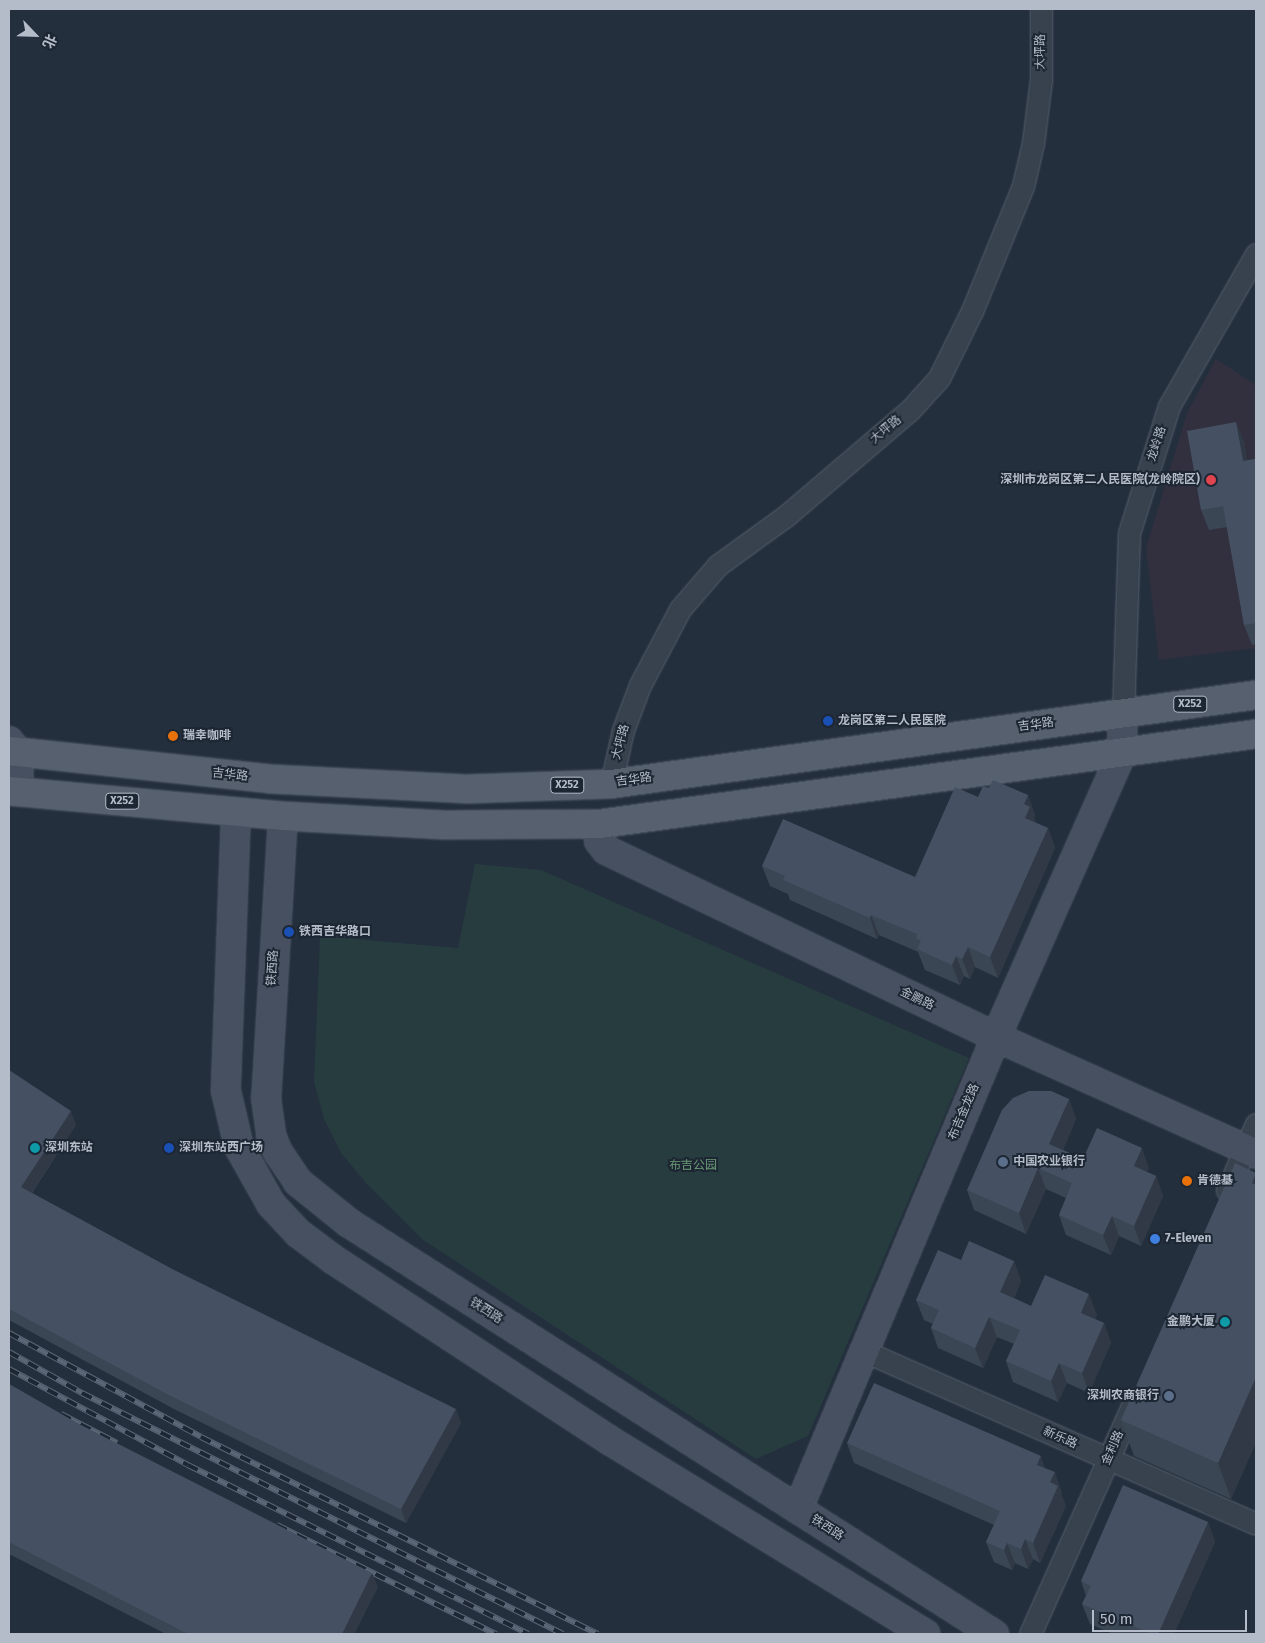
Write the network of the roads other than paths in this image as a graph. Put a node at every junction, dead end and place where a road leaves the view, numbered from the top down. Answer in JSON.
{"nodes":[{"id":1,"x":1041,"y":9,"type":"edge"},
{"id":2,"x":1256,"y":254,"type":"edge"},
{"id":3,"x":1256,"y":695,"type":"edge"},
{"id":4,"x":1123,"y":714,"type":"junction"},
{"id":5,"x":1256,"y":734,"type":"edge"},
{"id":6,"x":12,"y":748,"type":"edge"},
{"id":7,"x":1122,"y":753,"type":"junction"},
{"id":8,"x":611,"y":784,"type":"junction"},
{"id":9,"x":14,"y":792,"type":"edge"},
{"id":10,"x":236,"y":812,"type":"junction"},
{"id":11,"x":282,"y":816,"type":"junction"},
{"id":12,"x":599,"y":824,"type":"junction"},
{"id":13,"x":996,"y":1036,"type":"junction"},
{"id":14,"x":1256,"y":1124,"type":"edge"},
{"id":15,"x":1251,"y":1152,"type":"edge"},
{"id":16,"x":1217,"y":1213,"type":"edge"},
{"id":17,"x":864,"y":1351,"type":"junction"},
{"id":18,"x":1144,"y":1377,"type":"edge"},
{"id":19,"x":1108,"y":1459,"type":"junction"},
{"id":20,"x":798,"y":1509,"type":"junction"},
{"id":21,"x":1256,"y":1524,"type":"edge"},
{"id":22,"x":983,"y":1631,"type":"edge"},
{"id":23,"x":925,"y":1634,"type":"edge"},
{"id":24,"x":1030,"y":1634,"type":"edge"}],
"edges":[{"from":1,"to":8,"type":"street","name":"大坪路"},
{"from":2,"to":4,"type":"street","name":"龙岭路"},
{"from":3,"to":4,"type":"main road","name":"吉华路","number":"X252"},
{"from":4,"to":7,"type":"main road","name":"布吉金龙路"},
{"from":4,"to":8,"type":"main road","name":"吉华路","number":"X252"},
{"from":5,"to":7,"type":"main road","number":"X252"},
{"from":6,"to":8,"type":"main road","name":"吉华路","number":"X252"},
{"from":6,"to":9,"type":"main road"},
{"from":7,"to":12,"type":"main road","number":"X252"},
{"from":7,"to":13,"type":"main road","name":"布吉金龙路"},
{"from":9,"to":10,"type":"main road","number":"X252"},
{"from":10,"to":11,"type":"main road","number":"X252"},
{"from":10,"to":23,"type":"main road"},
{"from":11,"to":12,"type":"main road","number":"X252"},
{"from":11,"to":20,"type":"main road","name":"铁西路"},
{"from":12,"to":13,"type":"main road","name":"金鹏路"},
{"from":13,"to":15,"type":"main road","name":"金鹏路"},
{"from":13,"to":17,"type":"main road","name":"布吉金龙路"},
{"from":14,"to":15,"type":"street"},
{"from":15,"to":16,"type":"street"},
{"from":17,"to":19,"type":"street","name":"新乐路"},
{"from":17,"to":20,"type":"main road","name":"布吉金龙路"},
{"from":18,"to":19,"type":"street","name":"金利路"},
{"from":19,"to":21,"type":"street","name":"新乐路"},
{"from":19,"to":24,"type":"street","name":"金利路"},
{"from":20,"to":22,"type":"main road","name":"铁西路"}]}
